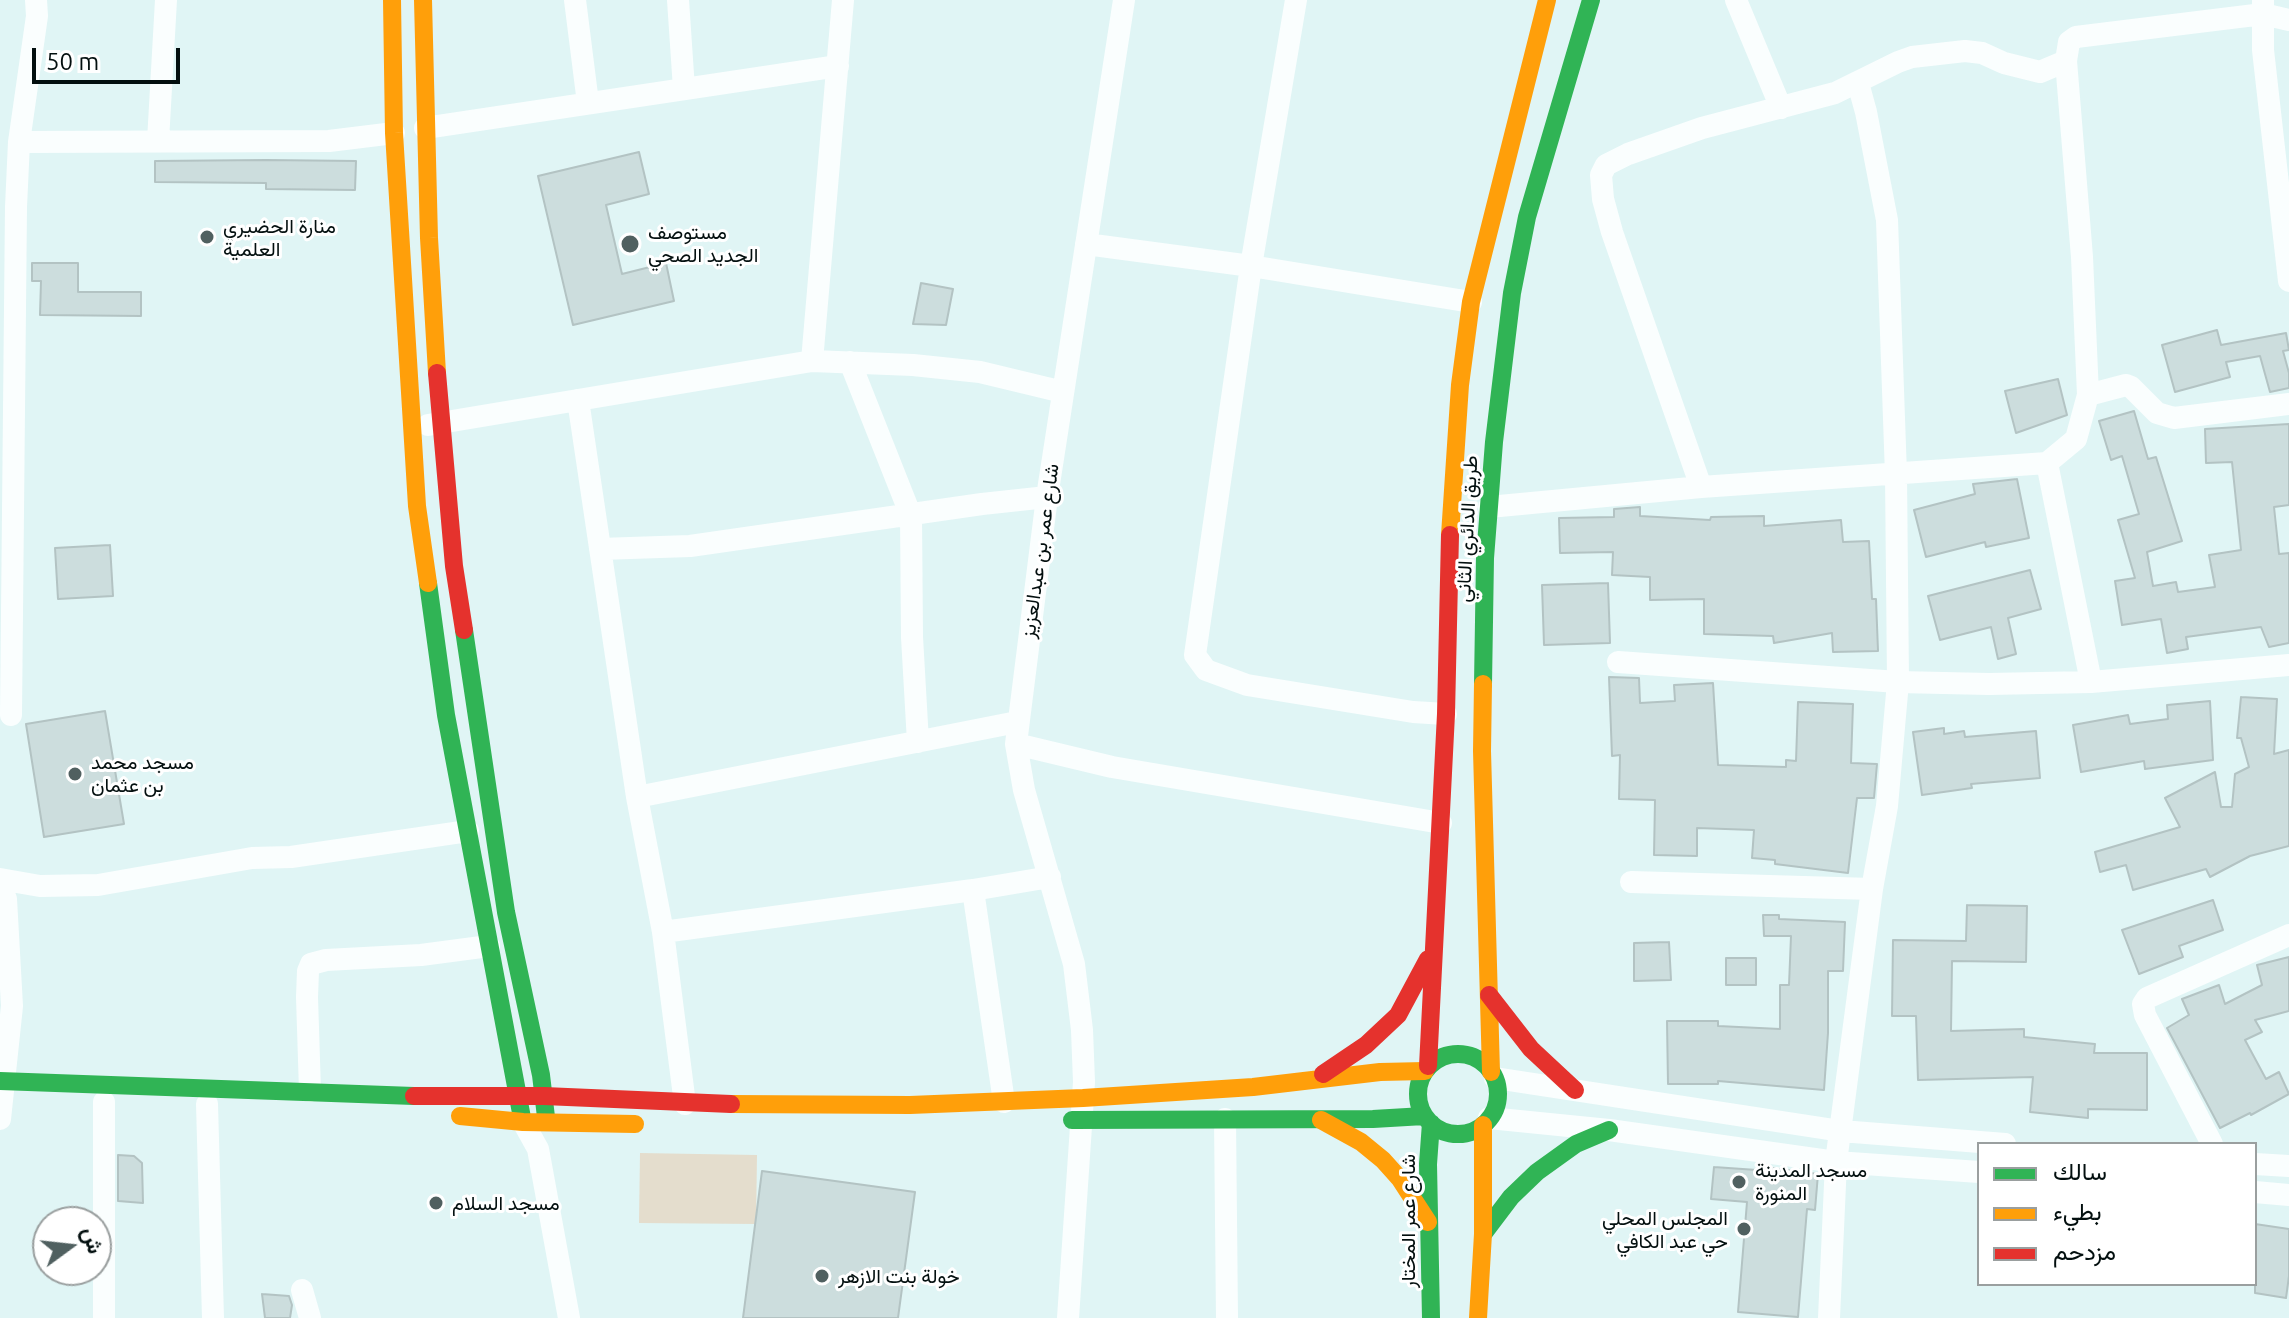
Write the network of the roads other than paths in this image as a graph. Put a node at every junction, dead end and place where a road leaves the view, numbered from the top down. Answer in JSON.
{"nodes":[{"id":1,"x":36,"y":0,"type":"edge"},
{"id":2,"x":166,"y":0,"type":"edge"},
{"id":3,"x":392,"y":0,"type":"edge"},
{"id":4,"x":423,"y":0,"type":"edge"},
{"id":5,"x":575,"y":0,"type":"edge"},
{"id":6,"x":678,"y":0,"type":"edge"},
{"id":7,"x":843,"y":0,"type":"edge"},
{"id":8,"x":1124,"y":0,"type":"edge"},
{"id":9,"x":1296,"y":0,"type":"edge"},
{"id":10,"x":1547,"y":0,"type":"edge"},
{"id":11,"x":1591,"y":0,"type":"edge"},
{"id":12,"x":1736,"y":0,"type":"edge"},
{"id":13,"x":2263,"y":7,"type":"edge"},
{"id":14,"x":2289,"y":20,"type":"edge"},
{"id":15,"x":2066,"y":61,"type":"junction"},
{"id":16,"x":838,"y":66,"type":"junction"},
{"id":17,"x":1858,"y":83,"type":"junction"},
{"id":18,"x":684,"y":89,"type":"junction"},
{"id":19,"x":588,"y":103,"type":"junction"},
{"id":20,"x":1781,"y":108,"type":"junction"},
{"id":21,"x":425,"y":128,"type":"junction"},
{"id":22,"x":394,"y":133,"type":"junction"},
{"id":23,"x":158,"y":141,"type":"junction"},
{"id":24,"x":19,"y":142,"type":"junction"},
{"id":25,"x":1086,"y":244,"type":"junction"},
{"id":26,"x":1251,"y":266,"type":"junction"},
{"id":27,"x":2289,"y":281,"type":"edge"},
{"id":28,"x":7,"y":286,"type":"edge"},
{"id":29,"x":1471,"y":302,"type":"junction"},
{"id":30,"x":812,"y":361,"type":"junction"},
{"id":31,"x":850,"y":362,"type":"junction"},
{"id":32,"x":1063,"y":392,"type":"junction"},
{"id":33,"x":2088,"y":395,"type":"junction"},
{"id":34,"x":578,"y":400,"type":"junction"},
{"id":35,"x":2289,"y":404,"type":"edge"},
{"id":36,"x":441,"y":423,"type":"junction"},
{"id":37,"x":411,"y":428,"type":"junction"},
{"id":38,"x":1475,"y":440,"type":"junction"},
{"id":39,"x":2047,"y":463,"type":"junction"},
{"id":40,"x":1896,"y":475,"type":"junction"},
{"id":41,"x":1701,"y":487,"type":"junction"},
{"id":42,"x":1047,"y":497,"type":"junction"},
{"id":43,"x":1489,"y":507,"type":"junction"},
{"id":44,"x":911,"y":516,"type":"junction"},
{"id":45,"x":600,"y":549,"type":"junction"},
{"id":46,"x":1618,"y":662,"type":"dead end"},
{"id":47,"x":2289,"y":665,"type":"edge"},
{"id":48,"x":1898,"y":682,"type":"junction"},
{"id":49,"x":2091,"y":682,"type":"junction"},
{"id":50,"x":1446,"y":714,"type":"junction"},
{"id":51,"x":11,"y":715,"type":"dead end"},
{"id":52,"x":1016,"y":733,"type":"junction"},
{"id":53,"x":918,"y":742,"type":"junction"},
{"id":54,"x":637,"y":797,"type":"junction"},
{"id":55,"x":1441,"y":823,"type":"junction"},
{"id":56,"x":468,"y":831,"type":"junction"},
{"id":57,"x":1050,"y":877,"type":"junction"},
{"id":58,"x":0,"y":881,"type":"edge"},
{"id":59,"x":1631,"y":882,"type":"dead end"},
{"id":60,"x":1872,"y":889,"type":"junction"},
{"id":61,"x":973,"y":890,"type":"junction"},
{"id":62,"x":663,"y":932,"type":"junction"},
{"id":63,"x":2289,"y":935,"type":"edge"},
{"id":64,"x":489,"y":946,"type":"junction"},
{"id":65,"x":1434,"y":948,"type":"junction"},
{"id":66,"x":1489,"y":995,"type":"junction"},
{"id":67,"x":1427,"y":1069,"type":"junction"},
{"id":68,"x":1493,"y":1075,"type":"junction"},
{"id":69,"x":1312,"y":1080,"type":"junction"},
{"id":70,"x":1575,"y":1090,"type":"junction"},
{"id":71,"x":310,"y":1091,"type":"junction"},
{"id":72,"x":1,"y":1096,"type":"edge"},
{"id":73,"x":544,"y":1096,"type":"junction"},
{"id":74,"x":519,"y":1097,"type":"junction"},
{"id":75,"x":104,"y":1102,"type":"junction"},
{"id":76,"x":1004,"y":1102,"type":"junction"},
{"id":77,"x":207,"y":1104,"type":"junction"},
{"id":78,"x":685,"y":1104,"type":"junction"},
{"id":79,"x":1082,"y":1109,"type":"junction"},
{"id":80,"x":1313,"y":1117,"type":"junction"},
{"id":81,"x":1225,"y":1119,"type":"junction"},
{"id":82,"x":1052,"y":1120,"type":"dead end"},
{"id":83,"x":1428,"y":1120,"type":"junction"},
{"id":84,"x":546,"y":1121,"type":"junction"},
{"id":85,"x":964,"y":1121,"type":"dead end"},
{"id":86,"x":523,"y":1122,"type":"junction"},
{"id":87,"x":1486,"y":1122,"type":"junction"},
{"id":88,"x":827,"y":1123,"type":"dead end"},
{"id":89,"x":653,"y":1124,"type":"dead end"},
{"id":90,"x":1609,"y":1130,"type":"junction"},
{"id":91,"x":1841,"y":1131,"type":"junction"},
{"id":92,"x":1980,"y":1142,"type":"edge"},
{"id":93,"x":2211,"y":1142,"type":"edge"},
{"id":94,"x":538,"y":1149,"type":"junction"},
{"id":95,"x":1836,"y":1162,"type":"junction"},
{"id":96,"x":2257,"y":1164,"type":"edge"},
{"id":97,"x":2289,"y":1166,"type":"edge"},
{"id":98,"x":1977,"y":1172,"type":"edge"},
{"id":99,"x":2257,"y":1192,"type":"edge"},
{"id":100,"x":2289,"y":1195,"type":"edge"},
{"id":101,"x":1429,"y":1223,"type":"junction"},
{"id":102,"x":1483,"y":1234,"type":"junction"},
{"id":103,"x":302,"y":1290,"type":"dead end"},
{"id":104,"x":104,"y":1318,"type":"edge"},
{"id":105,"x":213,"y":1318,"type":"edge"},
{"id":106,"x":310,"y":1318,"type":"edge"},
{"id":107,"x":569,"y":1318,"type":"edge"},
{"id":108,"x":1068,"y":1318,"type":"edge"},
{"id":109,"x":1227,"y":1318,"type":"edge"},
{"id":110,"x":1431,"y":1318,"type":"edge"},
{"id":111,"x":1478,"y":1318,"type":"edge"},
{"id":112,"x":1829,"y":1318,"type":"edge"}],
"edges":[{"from":1,"to":24,"type":"street"},
{"from":2,"to":23,"type":"street"},
{"from":3,"to":22,"type":"main road"},
{"from":4,"to":21,"type":"main road"},
{"from":5,"to":19,"type":"street"},
{"from":6,"to":18,"type":"street"},
{"from":7,"to":16,"type":"street"},
{"from":8,"to":25,"type":"street","name":"شارع عمر بن عبدالعزيز"},
{"from":9,"to":26,"type":"street"},
{"from":10,"to":29,"type":"main road","name":"طريق الدائري الثاني"},
{"from":11,"to":38,"type":"main road","name":"طريق الدائري الثاني"},
{"from":12,"to":20,"type":"street"},
{"from":13,"to":14,"type":"street"},
{"from":13,"to":15,"type":"street"},
{"from":13,"to":27,"type":"street"},
{"from":15,"to":17,"type":"street"},
{"from":15,"to":33,"type":"street"},
{"from":16,"to":18,"type":"street"},
{"from":16,"to":30,"type":"street"},
{"from":17,"to":20,"type":"street"},
{"from":17,"to":40,"type":"street"},
{"from":18,"to":19,"type":"street"},
{"from":19,"to":21,"type":"street"},
{"from":20,"to":41,"type":"street"},
{"from":21,"to":36,"type":"main road"},
{"from":22,"to":23,"type":"street"},
{"from":22,"to":37,"type":"main road"},
{"from":23,"to":24,"type":"street"},
{"from":24,"to":28,"type":"street"},
{"from":25,"to":26,"type":"street"},
{"from":25,"to":32,"type":"street","name":"شارع عمر بن عبدالعزيز"},
{"from":26,"to":29,"type":"street"},
{"from":26,"to":50,"type":"street"},
{"from":28,"to":51,"type":"street"},
{"from":29,"to":38,"type":"main road","name":"طريق الدائري الثاني"},
{"from":30,"to":31,"type":"street"},
{"from":30,"to":34,"type":"street"},
{"from":31,"to":32,"type":"street"},
{"from":31,"to":44,"type":"street"},
{"from":32,"to":42,"type":"street","name":"شارع عمر بن عبدالعزيز"},
{"from":33,"to":35,"type":"street"},
{"from":33,"to":39,"type":"street"},
{"from":34,"to":36,"type":"street"},
{"from":34,"to":45,"type":"street"},
{"from":36,"to":37,"type":"street"},
{"from":36,"to":73,"type":"main road"},
{"from":37,"to":56,"type":"main road"},
{"from":38,"to":43,"type":"main road","name":"طريق الدائري الثاني"},
{"from":38,"to":50,"type":"main road","name":"طريق الدائري الثاني"},
{"from":39,"to":40,"type":"street"},
{"from":39,"to":49,"type":"street"},
{"from":40,"to":41,"type":"street"},
{"from":40,"to":48,"type":"street"},
{"from":41,"to":43,"type":"street"},
{"from":42,"to":44,"type":"street"},
{"from":42,"to":52,"type":"street","name":"شارع عمر بن عبدالعزيز"},
{"from":43,"to":66,"type":"main road","name":"طريق الدائري الثاني"},
{"from":44,"to":45,"type":"street"},
{"from":44,"to":53,"type":"street"},
{"from":45,"to":54,"type":"street"},
{"from":46,"to":48,"type":"street"},
{"from":47,"to":49,"type":"street"},
{"from":48,"to":49,"type":"street"},
{"from":48,"to":60,"type":"street"},
{"from":50,"to":55,"type":"main road","name":"طريق الدائري الثاني"},
{"from":52,"to":53,"type":"street"},
{"from":52,"to":55,"type":"street"},
{"from":52,"to":57,"type":"street","name":"شارع عمر بن عبدالعزيز"},
{"from":53,"to":54,"type":"street"},
{"from":54,"to":62,"type":"street"},
{"from":55,"to":65,"type":"main road","name":"طريق الدائري الثاني"},
{"from":56,"to":58,"type":"street"},
{"from":56,"to":64,"type":"main road"},
{"from":57,"to":61,"type":"street"},
{"from":57,"to":79,"type":"street","name":"شارع عمر بن عبدالعزيز"},
{"from":58,"to":72,"type":"street"},
{"from":59,"to":60,"type":"street"},
{"from":60,"to":91,"type":"street"},
{"from":61,"to":62,"type":"street"},
{"from":61,"to":76,"type":"street"},
{"from":62,"to":78,"type":"street"},
{"from":63,"to":93,"type":"street"},
{"from":64,"to":71,"type":"street"},
{"from":64,"to":74,"type":"main road"},
{"from":65,"to":67,"type":"main road","name":"طريق الدائري الثاني"},
{"from":65,"to":69,"type":"main road"},
{"from":66,"to":68,"type":"main road","name":"طريق الدائري الثاني"},
{"from":66,"to":70,"type":"main road"},
{"from":67,"to":68,"type":"main road"},
{"from":67,"to":69,"type":"main road"},
{"from":67,"to":83,"type":"main road"},
{"from":68,"to":70,"type":"street"},
{"from":68,"to":87,"type":"main road"},
{"from":69,"to":79,"type":"main road"},
{"from":70,"to":91,"type":"street"},
{"from":71,"to":72,"type":"main road"},
{"from":71,"to":74,"type":"main road"},
{"from":72,"to":75,"type":"main road"},
{"from":73,"to":74,"type":"main road"},
{"from":73,"to":78,"type":"main road"},
{"from":73,"to":84,"type":"main road"},
{"from":74,"to":86,"type":"main road"},
{"from":75,"to":77,"type":"main road"},
{"from":75,"to":104,"type":"street"},
{"from":76,"to":78,"type":"main road"},
{"from":76,"to":79,"type":"main road"},
{"from":77,"to":86,"type":"main road"},
{"from":77,"to":105,"type":"street"},
{"from":79,"to":81,"type":"main road"},
{"from":79,"to":82,"type":"main road"},
{"from":79,"to":108,"type":"street","name":"شارع عمر بن عبدالعزيز"},
{"from":80,"to":81,"type":"main road"},
{"from":80,"to":83,"type":"main road"},
{"from":80,"to":101,"type":"main road"},
{"from":81,"to":109,"type":"street"},
{"from":83,"to":87,"type":"main road"},
{"from":83,"to":101,"type":"main road","name":"شارع عمر المختار"},
{"from":84,"to":86,"type":"main road"},
{"from":84,"to":89,"type":"main road"},
{"from":84,"to":94,"type":"street"},
{"from":85,"to":88,"type":"main road"},
{"from":86,"to":94,"type":"street"},
{"from":87,"to":90,"type":"street"},
{"from":87,"to":102,"type":"main road"},
{"from":90,"to":95,"type":"street"},
{"from":90,"to":102,"type":"main road"},
{"from":91,"to":92,"type":"street"},
{"from":91,"to":95,"type":"street"},
{"from":94,"to":107,"type":"street"},
{"from":95,"to":98,"type":"street"},
{"from":95,"to":112,"type":"street"},
{"from":96,"to":97,"type":"street"},
{"from":99,"to":100,"type":"street"},
{"from":101,"to":110,"type":"main road","name":"شارع عمر المختار"},
{"from":102,"to":111,"type":"main road"},
{"from":103,"to":106,"type":"street"}]}
